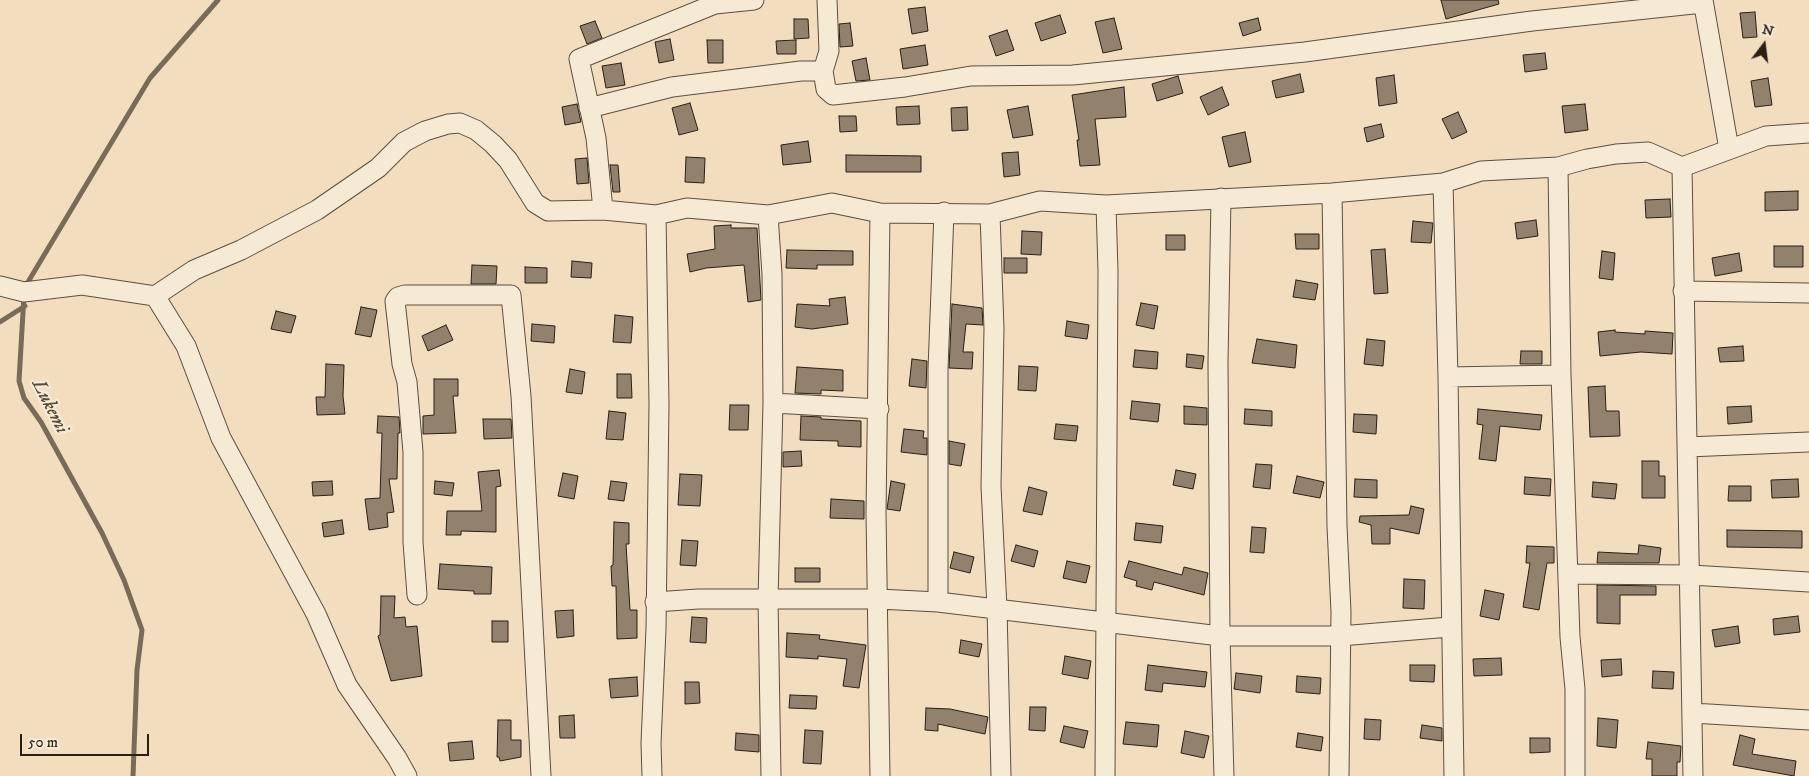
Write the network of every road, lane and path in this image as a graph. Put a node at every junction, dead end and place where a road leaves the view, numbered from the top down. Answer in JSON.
{"nodes":[{"id":1,"x":754,"y":0,"type":"edge"},
{"id":2,"x":830,"y":0,"type":"edge"},
{"id":3,"x":1703,"y":2,"type":"edge"},
{"id":4,"x":823,"y":71,"type":"junction"},
{"id":5,"x":588,"y":108,"type":"junction"},
{"id":6,"x":1809,"y":133,"type":"edge"},
{"id":7,"x":1729,"y":149,"type":"junction"},
{"id":8,"x":1558,"y":167,"type":"junction"},
{"id":9,"x":1682,"y":167,"type":"junction"},
{"id":10,"x":1443,"y":183,"type":"junction"},
{"id":11,"x":1332,"y":193,"type":"junction"},
{"id":12,"x":1221,"y":198,"type":"junction"},
{"id":13,"x":1106,"y":206,"type":"junction"},
{"id":14,"x":603,"y":210,"type":"junction"},
{"id":15,"x":944,"y":212,"type":"junction"},
{"id":16,"x":880,"y":213,"type":"junction"},
{"id":17,"x":990,"y":214,"type":"junction"},
{"id":18,"x":656,"y":215,"type":"junction"},
{"id":19,"x":768,"y":215,"type":"junction"},
{"id":20,"x":8,"y":287,"type":"edge"},
{"id":21,"x":1683,"y":291,"type":"junction"},
{"id":22,"x":1809,"y":292,"type":"edge"},
{"id":23,"x":154,"y":296,"type":"junction"},
{"id":24,"x":1561,"y":375,"type":"junction"},
{"id":25,"x":1448,"y":377,"type":"junction"},
{"id":26,"x":774,"y":403,"type":"junction"},
{"id":27,"x":879,"y":409,"type":"junction"},
{"id":28,"x":1809,"y":442,"type":"edge"},
{"id":29,"x":1687,"y":446,"type":"junction"},
{"id":30,"x":1568,"y":574,"type":"junction"},
{"id":31,"x":1691,"y":575,"type":"junction"},
{"id":32,"x":1809,"y":582,"type":"edge"},
{"id":33,"x":417,"y":595,"type":"dead end"},
{"id":34,"x":768,"y":599,"type":"junction"},
{"id":35,"x":878,"y":599,"type":"junction"},
{"id":36,"x":655,"y":602,"type":"junction"},
{"id":37,"x":938,"y":602,"type":"junction"},
{"id":38,"x":997,"y":608,"type":"junction"},
{"id":39,"x":1107,"y":622,"type":"junction"},
{"id":40,"x":1450,"y":627,"type":"junction"},
{"id":41,"x":1220,"y":636,"type":"junction"},
{"id":42,"x":1340,"y":636,"type":"junction"},
{"id":43,"x":1692,"y":713,"type":"junction"},
{"id":44,"x":1809,"y":720,"type":"edge"},
{"id":45,"x":407,"y":776,"type":"edge"},
{"id":46,"x":541,"y":776,"type":"edge"},
{"id":47,"x":652,"y":776,"type":"edge"},
{"id":48,"x":771,"y":776,"type":"edge"},
{"id":49,"x":880,"y":776,"type":"edge"},
{"id":50,"x":1000,"y":776,"type":"edge"},
{"id":51,"x":1105,"y":776,"type":"edge"},
{"id":52,"x":1224,"y":776,"type":"edge"},
{"id":53,"x":1339,"y":776,"type":"edge"},
{"id":54,"x":1454,"y":776,"type":"edge"},
{"id":55,"x":1575,"y":776,"type":"edge"},
{"id":56,"x":1693,"y":776,"type":"edge"}],
"edges":[{"from":1,"to":5,"type":"street"},
{"from":2,"to":4,"type":"street"},
{"from":3,"to":4,"type":"street"},
{"from":3,"to":7,"type":"street"},
{"from":4,"to":5,"type":"street"},
{"from":5,"to":14,"type":"street"},
{"from":6,"to":7,"type":"street"},
{"from":7,"to":9,"type":"street"},
{"from":8,"to":9,"type":"street"},
{"from":8,"to":10,"type":"street"},
{"from":8,"to":24,"type":"street"},
{"from":9,"to":21,"type":"street"},
{"from":10,"to":11,"type":"street"},
{"from":10,"to":25,"type":"street"},
{"from":11,"to":12,"type":"street"},
{"from":11,"to":42,"type":"street"},
{"from":12,"to":13,"type":"street"},
{"from":12,"to":41,"type":"street"},
{"from":13,"to":17,"type":"street"},
{"from":13,"to":39,"type":"street"},
{"from":14,"to":18,"type":"street"},
{"from":14,"to":23,"type":"street"},
{"from":15,"to":16,"type":"street"},
{"from":15,"to":17,"type":"street"},
{"from":15,"to":37,"type":"street"},
{"from":16,"to":19,"type":"street"},
{"from":16,"to":27,"type":"street"},
{"from":17,"to":38,"type":"street"},
{"from":18,"to":19,"type":"street"},
{"from":18,"to":36,"type":"street"},
{"from":19,"to":26,"type":"street"},
{"from":20,"to":23,"type":"street"},
{"from":21,"to":22,"type":"street"},
{"from":21,"to":29,"type":"street"},
{"from":23,"to":45,"type":"street"},
{"from":24,"to":25,"type":"street"},
{"from":24,"to":30,"type":"street"},
{"from":25,"to":40,"type":"street"},
{"from":26,"to":27,"type":"street"},
{"from":26,"to":34,"type":"street"},
{"from":27,"to":35,"type":"street"},
{"from":28,"to":29,"type":"street"},
{"from":29,"to":31,"type":"street"},
{"from":30,"to":31,"type":"street"},
{"from":30,"to":55,"type":"street"},
{"from":31,"to":32,"type":"street"},
{"from":31,"to":43,"type":"street"},
{"from":33,"to":46,"type":"street"},
{"from":34,"to":35,"type":"street"},
{"from":34,"to":36,"type":"street"},
{"from":34,"to":48,"type":"street"},
{"from":35,"to":37,"type":"street"},
{"from":35,"to":49,"type":"street"},
{"from":36,"to":47,"type":"street"},
{"from":37,"to":38,"type":"street"},
{"from":38,"to":39,"type":"street"},
{"from":38,"to":50,"type":"street"},
{"from":39,"to":41,"type":"street"},
{"from":39,"to":51,"type":"street"},
{"from":40,"to":42,"type":"street"},
{"from":40,"to":54,"type":"street"},
{"from":41,"to":42,"type":"street"},
{"from":41,"to":52,"type":"street"},
{"from":42,"to":53,"type":"street"},
{"from":43,"to":44,"type":"street"},
{"from":43,"to":56,"type":"street"}]}
